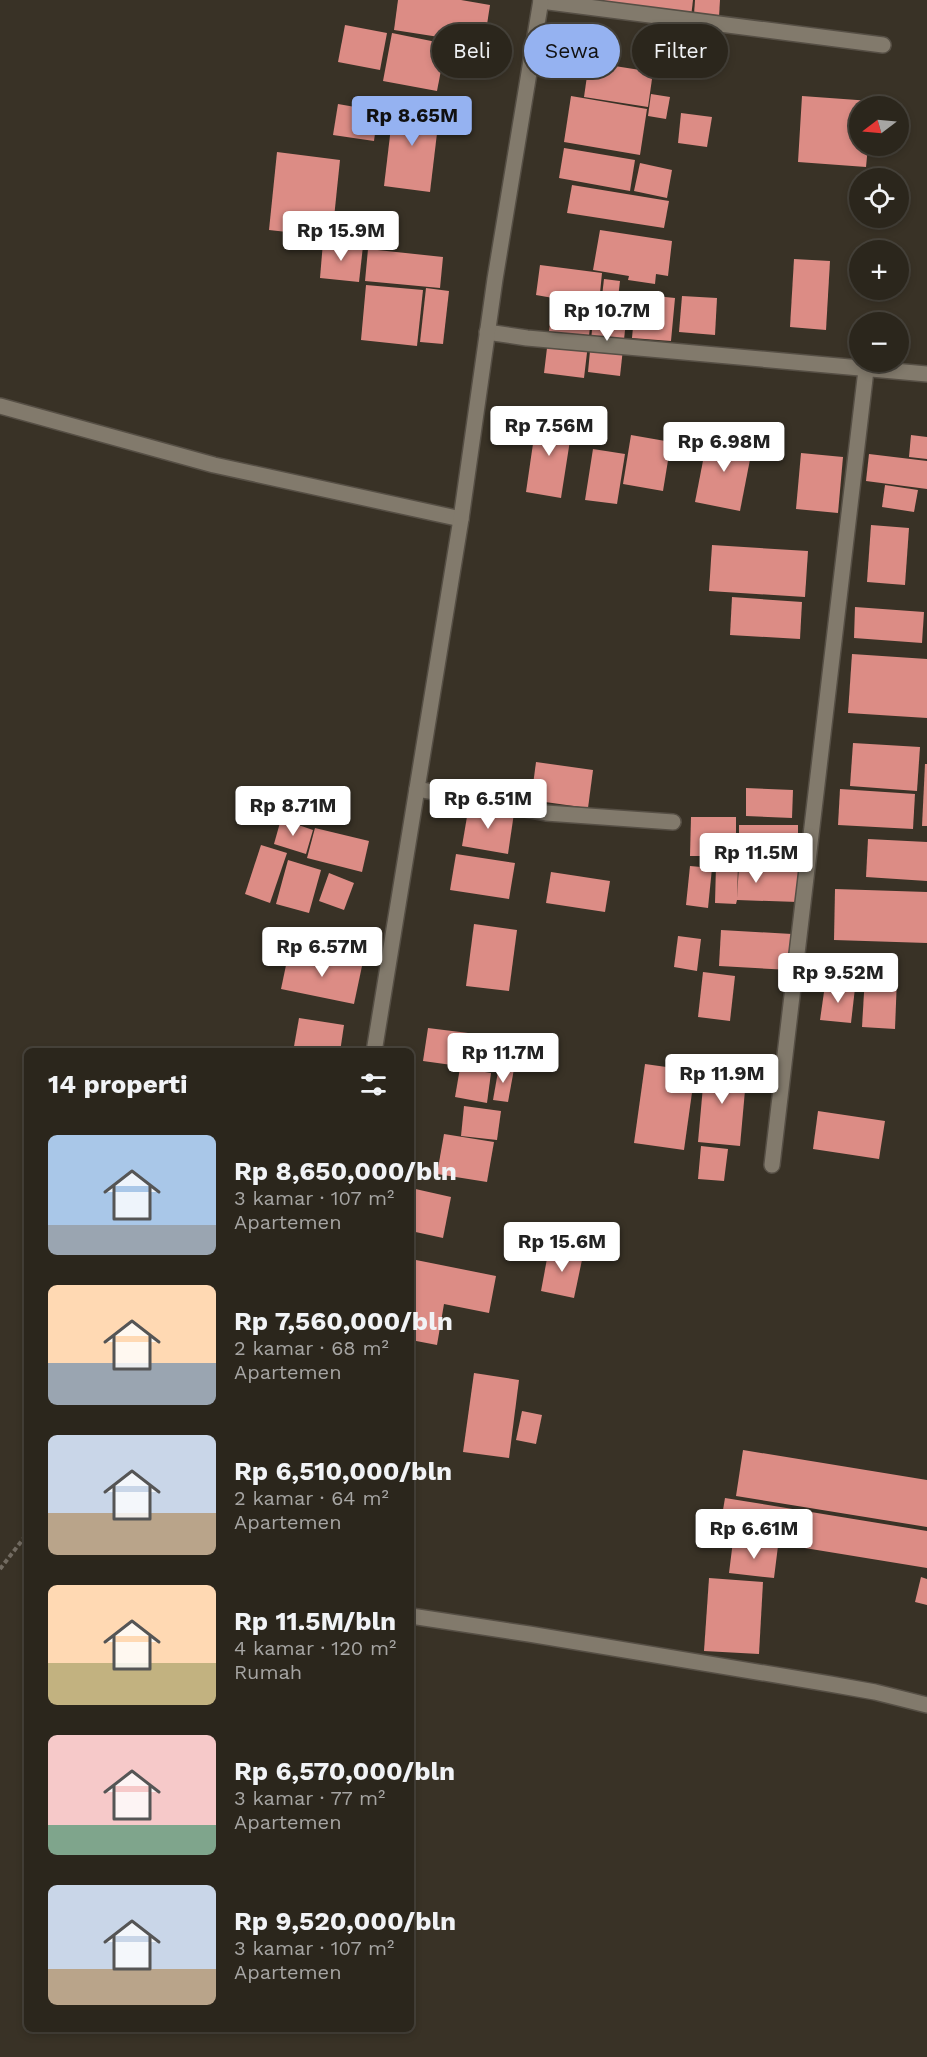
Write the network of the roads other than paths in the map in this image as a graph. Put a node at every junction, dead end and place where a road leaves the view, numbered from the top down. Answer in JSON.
{"nodes":[{"id":1,"x":541,"y":1,"type":"edge"},
{"id":2,"x":883,"y":45,"type":"dead end"},
{"id":3,"x":487,"y":333,"type":"junction"},
{"id":4,"x":849,"y":367,"type":"edge"},
{"id":5,"x":866,"y":372,"type":"edge"},
{"id":6,"x":903,"y":372,"type":"edge"},
{"id":7,"x":927,"y":374,"type":"edge"},
{"id":8,"x":0,"y":406,"type":"edge"},
{"id":9,"x":461,"y":519,"type":"junction"},
{"id":10,"x":417,"y":789,"type":"junction"},
{"id":11,"x":673,"y":822,"type":"dead end"},
{"id":12,"x":375,"y":1048,"type":"edge"},
{"id":13,"x":772,"y":1165,"type":"dead end"},
{"id":14,"x":414,"y":1616,"type":"edge"},
{"id":15,"x":927,"y":1705,"type":"edge"}],
"edges":[{"from":1,"to":2,"type":"street"},
{"from":1,"to":3,"type":"street"},
{"from":3,"to":4,"type":"street"},
{"from":3,"to":9,"type":"street"},
{"from":5,"to":13,"type":"street"},
{"from":6,"to":7,"type":"street"},
{"from":8,"to":9,"type":"street"},
{"from":9,"to":10,"type":"street"},
{"from":10,"to":11,"type":"street"},
{"from":10,"to":12,"type":"street"},
{"from":14,"to":15,"type":"street"}]}
